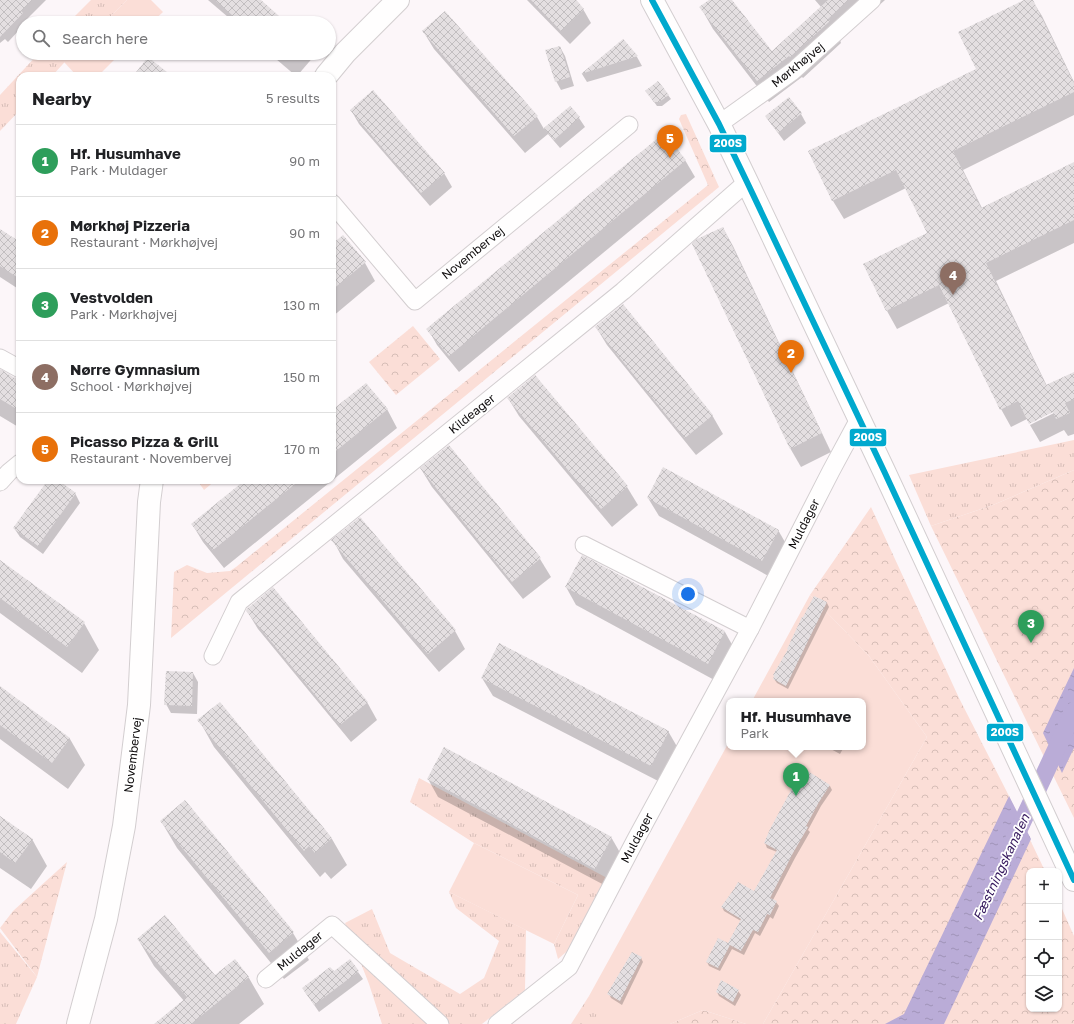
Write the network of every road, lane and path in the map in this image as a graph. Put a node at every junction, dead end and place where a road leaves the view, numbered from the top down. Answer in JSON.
{"nodes":[{"id":1,"x":398,"y":0,"type":"edge"},
{"id":2,"x":652,"y":0,"type":"edge"},
{"id":3,"x":872,"y":0,"type":"edge"},
{"id":4,"x":329,"y":72,"type":"edge"},
{"id":5,"x":719,"y":124,"type":"junction"},
{"id":6,"x":629,"y":125,"type":"dead end"},
{"id":7,"x":747,"y":182,"type":"junction"},
{"id":8,"x":336,"y":208,"type":"edge"},
{"id":9,"x":0,"y":358,"type":"edge"},
{"id":10,"x":16,"y":367,"type":"edge"},
{"id":11,"x":859,"y":419,"type":"junction"},
{"id":12,"x":16,"y":466,"type":"edge"},
{"id":13,"x":0,"y":482,"type":"edge"},
{"id":14,"x":151,"y":484,"type":"edge"},
{"id":15,"x":584,"y":545,"type":"dead end"},
{"id":16,"x":750,"y":629,"type":"junction"},
{"id":17,"x":212,"y":656,"type":"dead end"},
{"id":18,"x":1074,"y":880,"type":"edge"},
{"id":19,"x":266,"y":979,"type":"dead end"},
{"id":20,"x":78,"y":1024,"type":"edge"},
{"id":21,"x":440,"y":1024,"type":"edge"},
{"id":22,"x":497,"y":1024,"type":"edge"}],
"edges":[{"from":1,"to":4,"type":"street"},
{"from":2,"to":5,"type":"street"},
{"from":3,"to":5,"type":"street","name":"Mørkhøjvej"},
{"from":5,"to":7,"type":"street"},
{"from":6,"to":8,"type":"street","name":"Novembervej"},
{"from":7,"to":11,"type":"street"},
{"from":7,"to":17,"type":"street","name":"Kildeager"},
{"from":9,"to":10,"type":"street"},
{"from":11,"to":16,"type":"street","name":"Muldager"},
{"from":11,"to":18,"type":"street"},
{"from":12,"to":13,"type":"street"},
{"from":14,"to":20,"type":"street","name":"Novembervej"},
{"from":15,"to":16,"type":"street"},
{"from":16,"to":22,"type":"street","name":"Muldager"},
{"from":19,"to":21,"type":"street","name":"Muldager"}]}
